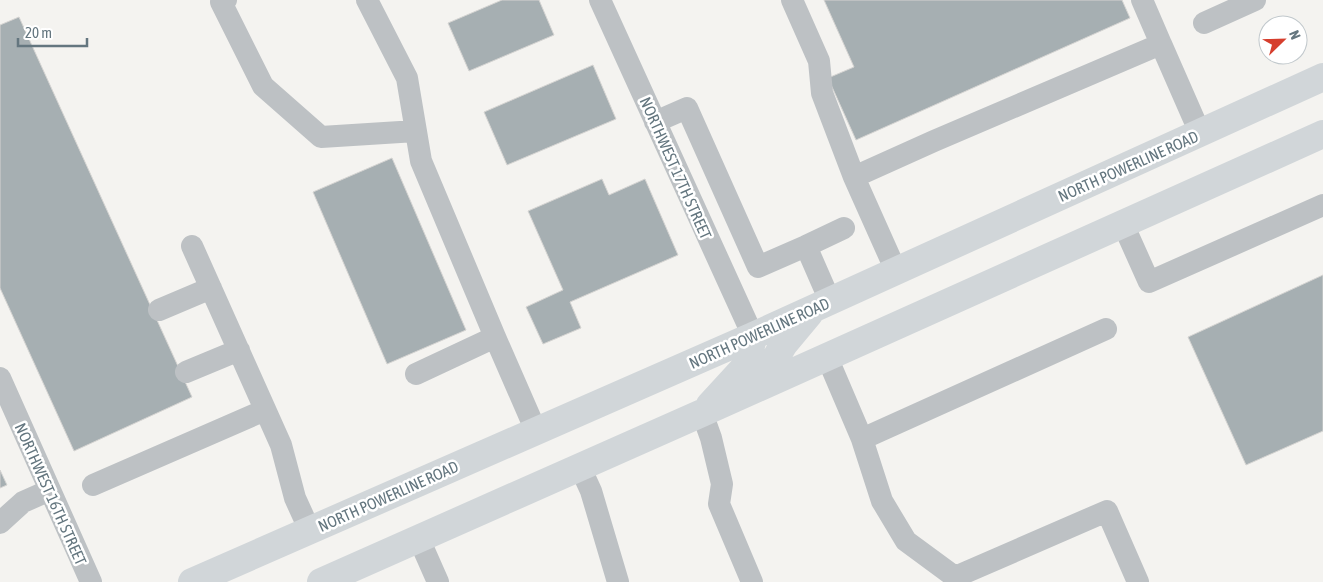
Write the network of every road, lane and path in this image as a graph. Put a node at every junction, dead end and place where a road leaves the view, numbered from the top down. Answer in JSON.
{"nodes":[{"id":1,"x":226,"y":0,"type":"edge"},
{"id":2,"x":367,"y":0,"type":"edge"},
{"id":3,"x":600,"y":0,"type":"edge"},
{"id":4,"x":792,"y":0,"type":"edge"},
{"id":5,"x":1142,"y":0,"type":"edge"},
{"id":6,"x":1254,"y":0,"type":"edge"},
{"id":7,"x":1204,"y":22,"type":"dead end"},
{"id":8,"x":1161,"y":44,"type":"junction"},
{"id":9,"x":1323,"y":77,"type":"edge"},
{"id":10,"x":655,"y":122,"type":"junction"},
{"id":11,"x":416,"y":131,"type":"junction"},
{"id":12,"x":1200,"y":134,"type":"junction"},
{"id":13,"x":1323,"y":134,"type":"edge"},
{"id":14,"x":854,"y":177,"type":"junction"},
{"id":15,"x":1323,"y":206,"type":"edge"},
{"id":16,"x":1123,"y":224,"type":"junction"},
{"id":17,"x":844,"y":228,"type":"dead end"},
{"id":18,"x":192,"y":246,"type":"dead end"},
{"id":19,"x":806,"y":246,"type":"junction"},
{"id":20,"x":896,"y":271,"type":"junction"},
{"id":21,"x":211,"y":288,"type":"junction"},
{"id":22,"x":822,"y":305,"type":"junction"},
{"id":23,"x":160,"y":310,"type":"dead end"},
{"id":24,"x":1106,"y":329,"type":"dead end"},
{"id":25,"x":752,"y":336,"type":"junction"},
{"id":26,"x":495,"y":337,"type":"junction"},
{"id":27,"x":239,"y":350,"type":"junction"},
{"id":28,"x":827,"y":357,"type":"junction"},
{"id":29,"x":186,"y":372,"type":"dead end"},
{"id":30,"x":416,"y":374,"type":"dead end"},
{"id":31,"x":0,"y":378,"type":"edge"},
{"id":32,"x":768,"y":383,"type":"junction"},
{"id":33,"x":265,"y":410,"type":"junction"},
{"id":34,"x":702,"y":413,"type":"junction"},
{"id":35,"x":536,"y":431,"type":"junction"},
{"id":36,"x":862,"y":439,"type":"junction"},
{"id":37,"x":580,"y":467,"type":"junction"},
{"id":38,"x":93,"y":485,"type":"dead end"},
{"id":39,"x":50,"y":490,"type":"junction"},
{"id":40,"x":0,"y":523,"type":"edge"},
{"id":41,"x":310,"y":531,"type":"junction"},
{"id":42,"x":419,"y":539,"type":"junction"},
{"id":43,"x":956,"y":580,"type":"edge"},
{"id":44,"x":91,"y":582,"type":"edge"},
{"id":45,"x":192,"y":582,"type":"edge"},
{"id":46,"x":321,"y":582,"type":"edge"},
{"id":47,"x":438,"y":582,"type":"edge"},
{"id":48,"x":618,"y":582,"type":"edge"},
{"id":49,"x":752,"y":582,"type":"edge"},
{"id":50,"x":1138,"y":582,"type":"edge"}],
"edges":[{"from":1,"to":11,"type":"street"},
{"from":2,"to":11,"type":"street"},
{"from":3,"to":10,"type":"street","name":"NORTHWEST 17TH STREET"},
{"from":4,"to":14,"type":"street"},
{"from":5,"to":8,"type":"street"},
{"from":6,"to":7,"type":"street"},
{"from":8,"to":12,"type":"street"},
{"from":8,"to":14,"type":"street"},
{"from":9,"to":12,"type":"main road","name":"NORTH POWERLINE ROAD"},
{"from":10,"to":19,"type":"street"},
{"from":10,"to":25,"type":"street","name":"NORTHWEST 17TH STREET"},
{"from":11,"to":26,"type":"street"},
{"from":12,"to":20,"type":"main road","name":"NORTH POWERLINE ROAD"},
{"from":13,"to":16,"type":"main road"},
{"from":14,"to":20,"type":"street"},
{"from":15,"to":16,"type":"street"},
{"from":16,"to":28,"type":"main road"},
{"from":17,"to":19,"type":"street"},
{"from":18,"to":21,"type":"street"},
{"from":19,"to":22,"type":"street"},
{"from":20,"to":22,"type":"main road","name":"NORTH POWERLINE ROAD"},
{"from":21,"to":23,"type":"street"},
{"from":21,"to":27,"type":"street"},
{"from":22,"to":25,"type":"main road","name":"NORTH POWERLINE ROAD"},
{"from":22,"to":32,"type":"main road"},
{"from":24,"to":36,"type":"street"},
{"from":25,"to":34,"type":"main road"},
{"from":25,"to":35,"type":"main road","name":"NORTH POWERLINE ROAD"},
{"from":26,"to":30,"type":"street"},
{"from":26,"to":35,"type":"street"},
{"from":27,"to":29,"type":"street"},
{"from":27,"to":33,"type":"street"},
{"from":28,"to":32,"type":"main road"},
{"from":28,"to":36,"type":"street"},
{"from":31,"to":39,"type":"street","name":"NORTHWEST 16TH STREET"},
{"from":32,"to":34,"type":"main road"},
{"from":33,"to":38,"type":"street"},
{"from":33,"to":41,"type":"street"},
{"from":34,"to":37,"type":"main road"},
{"from":34,"to":49,"type":"street"},
{"from":35,"to":41,"type":"main road","name":"NORTH POWERLINE ROAD"},
{"from":36,"to":43,"type":"street"},
{"from":37,"to":42,"type":"main road"},
{"from":37,"to":48,"type":"street"},
{"from":39,"to":40,"type":"street"},
{"from":39,"to":44,"type":"street","name":"NORTHWEST 16TH STREET"},
{"from":41,"to":45,"type":"main road","name":"NORTH POWERLINE ROAD"},
{"from":42,"to":46,"type":"main road"},
{"from":42,"to":47,"type":"street"},
{"from":43,"to":50,"type":"street"}]}
